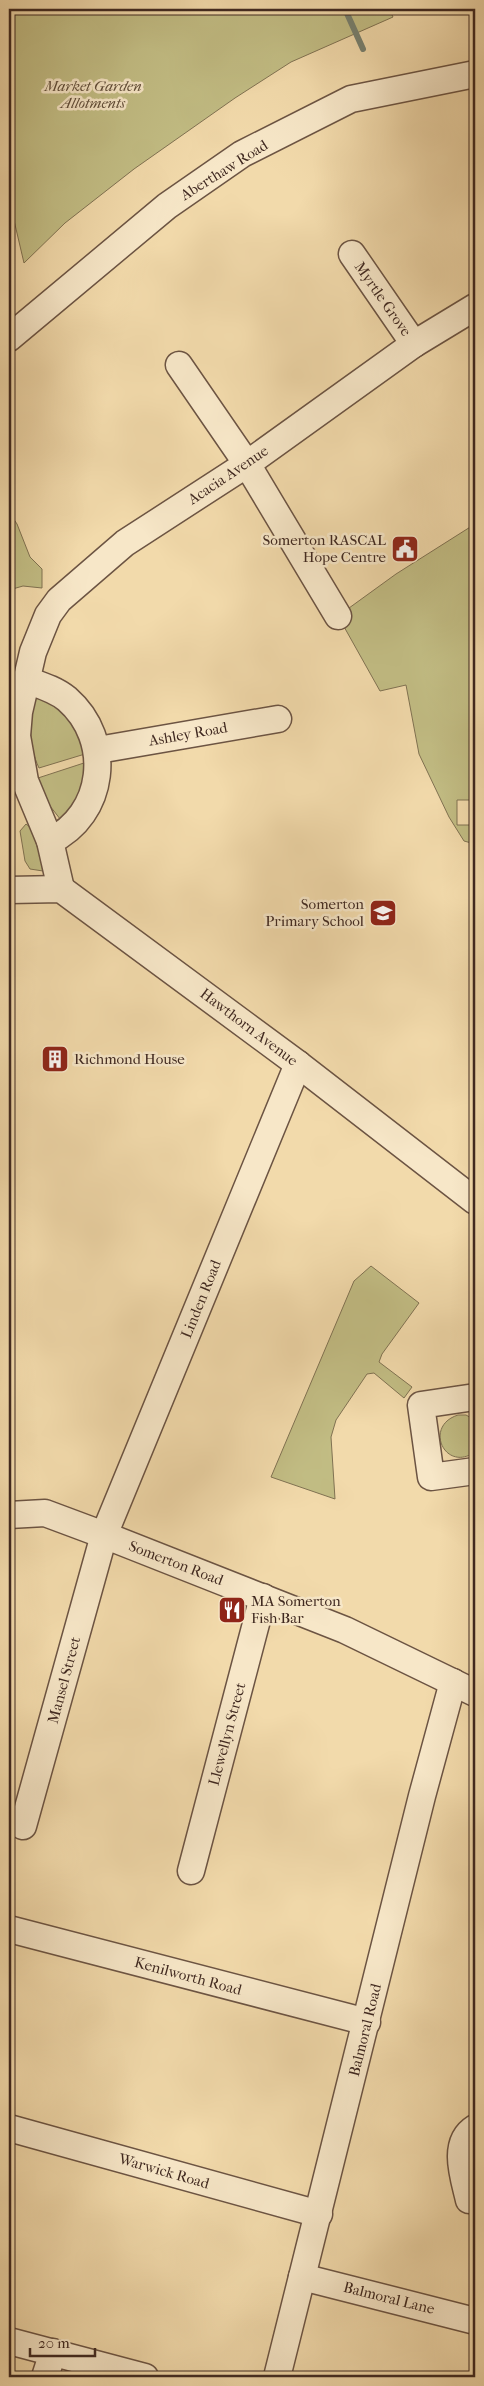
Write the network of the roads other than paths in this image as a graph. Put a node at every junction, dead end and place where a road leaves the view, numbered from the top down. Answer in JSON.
{"nodes":[{"id":1,"x":475,"y":74,"type":"edge"},
{"id":2,"x":352,"y":254,"type":"dead end"},
{"id":3,"x":475,"y":307,"type":"edge"},
{"id":4,"x":9,"y":338,"type":"edge"},
{"id":5,"x":414,"y":344,"type":"junction"},
{"id":6,"x":178,"y":365,"type":"dead end"},
{"id":7,"x":247,"y":464,"type":"junction"},
{"id":8,"x":338,"y":616,"type":"dead end"},
{"id":9,"x":26,"y":680,"type":"junction"},
{"id":10,"x":278,"y":719,"type":"dead end"},
{"id":11,"x":98,"y":750,"type":"junction"},
{"id":12,"x":50,"y":841,"type":"junction"},
{"id":13,"x":61,"y":889,"type":"junction"},
{"id":14,"x":9,"y":890,"type":"edge"},
{"id":15,"x":298,"y":1064,"type":"junction"},
{"id":16,"x":474,"y":1199,"type":"edge"},
{"id":17,"x":475,"y":1397,"type":"edge"},
{"id":18,"x":475,"y":1471,"type":"edge"},
{"id":19,"x":9,"y":1515,"type":"edge"},
{"id":20,"x":104,"y":1534,"type":"junction"},
{"id":21,"x":263,"y":1597,"type":"junction"},
{"id":22,"x":464,"y":1688,"type":"edge"},
{"id":23,"x":23,"y":1826,"type":"dead end"},
{"id":24,"x":191,"y":1871,"type":"dead end"},
{"id":25,"x":9,"y":1929,"type":"edge"},
{"id":26,"x":367,"y":2022,"type":"junction"},
{"id":27,"x":9,"y":2128,"type":"edge"},
{"id":28,"x":475,"y":2128,"type":"edge"},
{"id":29,"x":469,"y":2200,"type":"dead end"},
{"id":30,"x":319,"y":2214,"type":"junction"},
{"id":31,"x":302,"y":2276,"type":"junction"},
{"id":32,"x":475,"y":2321,"type":"edge"},
{"id":33,"x":9,"y":2341,"type":"edge"},
{"id":34,"x":53,"y":2352,"type":"junction"},
{"id":35,"x":45,"y":2377,"type":"edge"},
{"id":36,"x":145,"y":2377,"type":"edge"},
{"id":37,"x":277,"y":2377,"type":"edge"}],
"edges":[{"from":1,"to":4,"type":"street","name":"Aberthaw Road"},
{"from":2,"to":5,"type":"street","name":"Myrtle Grove"},
{"from":3,"to":5,"type":"street","name":"Acacia Avenue"},
{"from":5,"to":7,"type":"street","name":"Acacia Avenue"},
{"from":6,"to":7,"type":"street"},
{"from":7,"to":8,"type":"street"},
{"from":7,"to":9,"type":"street","name":"Acacia Avenue"},
{"from":9,"to":11,"type":"street"},
{"from":9,"to":12,"type":"street","name":"Acacia Avenue"},
{"from":10,"to":11,"type":"street","name":"Ashley Road"},
{"from":11,"to":12,"type":"street"},
{"from":12,"to":13,"type":"street","name":"Acacia Avenue"},
{"from":13,"to":14,"type":"street"},
{"from":13,"to":15,"type":"street","name":"Hawthorn Avenue"},
{"from":15,"to":16,"type":"street","name":"Hawthorn Avenue"},
{"from":15,"to":20,"type":"street","name":"Linden Road"},
{"from":17,"to":18,"type":"street"},
{"from":19,"to":20,"type":"street","name":"Somerton Road"},
{"from":20,"to":21,"type":"street","name":"Somerton Road"},
{"from":20,"to":23,"type":"street","name":"Mansel Street"},
{"from":21,"to":22,"type":"street","name":"Somerton Road"},
{"from":21,"to":24,"type":"street","name":"Llewellyn Street"},
{"from":22,"to":26,"type":"street","name":"Balmoral Road"},
{"from":25,"to":26,"type":"street","name":"Kenilworth Road"},
{"from":26,"to":30,"type":"street","name":"Balmoral Road"},
{"from":27,"to":30,"type":"street","name":"Warwick Road"},
{"from":28,"to":29,"type":"street"},
{"from":30,"to":31,"type":"street","name":"Balmoral Road"},
{"from":31,"to":32,"type":"street","name":"Balmoral Lane"},
{"from":31,"to":37,"type":"street","name":"Balmoral Road"},
{"from":33,"to":34,"type":"street"},
{"from":34,"to":35,"type":"street"},
{"from":34,"to":36,"type":"street"}]}
